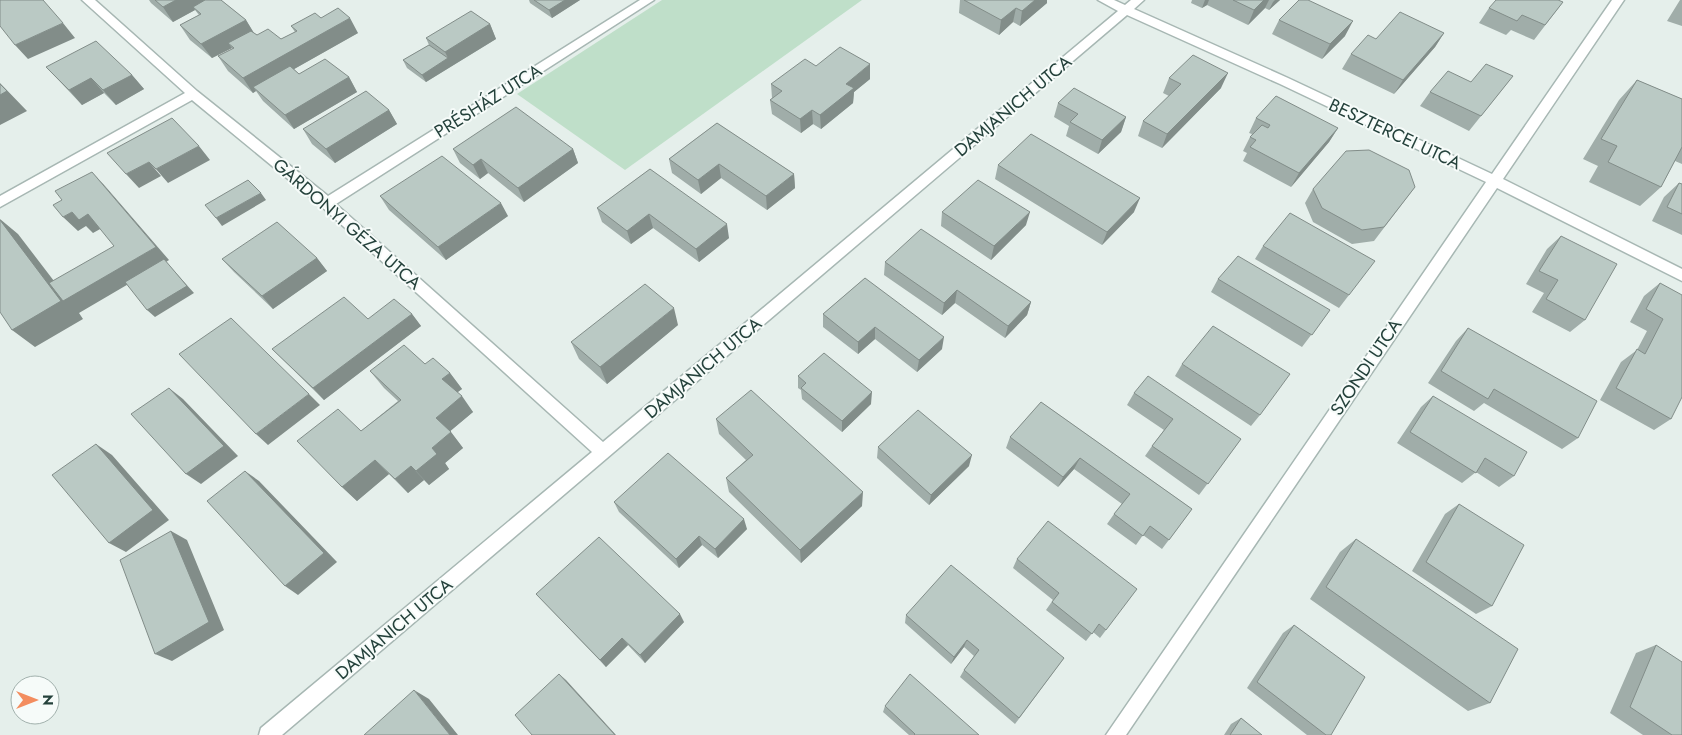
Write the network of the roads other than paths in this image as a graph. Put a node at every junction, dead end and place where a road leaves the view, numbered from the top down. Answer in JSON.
{"nodes":[{"id":1,"x":88,"y":0,"type":"edge"},
{"id":2,"x":648,"y":0,"type":"edge"},
{"id":3,"x":1104,"y":0,"type":"edge"},
{"id":4,"x":1138,"y":0,"type":"edge"},
{"id":5,"x":1618,"y":0,"type":"edge"},
{"id":6,"x":1126,"y":10,"type":"junction"},
{"id":7,"x":193,"y":94,"type":"junction"},
{"id":8,"x":1493,"y":180,"type":"junction"},
{"id":9,"x":0,"y":202,"type":"edge"},
{"id":10,"x":328,"y":203,"type":"junction"},
{"id":11,"x":1682,"y":275,"type":"edge"},
{"id":12,"x":603,"y":452,"type":"junction"},
{"id":13,"x":268,"y":735,"type":"edge"},
{"id":14,"x":1114,"y":735,"type":"edge"}],
"edges":[{"from":1,"to":7,"type":"street","name":"GÁRDONYI GÉZA UTCA"},
{"from":2,"to":10,"type":"street","name":"PRÉSHÁZ UTCA"},
{"from":3,"to":6,"type":"street","name":"BESZTERCEI UTCA"},
{"from":4,"to":6,"type":"street","name":"DAMJANICH UTCA"},
{"from":5,"to":8,"type":"street","name":"SZONDI UTCA"},
{"from":6,"to":8,"type":"street","name":"BESZTERCEI UTCA"},
{"from":6,"to":12,"type":"street","name":"DAMJANICH UTCA"},
{"from":7,"to":9,"type":"street"},
{"from":7,"to":10,"type":"street","name":"GÁRDONYI GÉZA UTCA"},
{"from":8,"to":11,"type":"street","name":"BESZTERCEI UTCA"},
{"from":8,"to":14,"type":"street","name":"SZONDI UTCA"},
{"from":10,"to":12,"type":"street","name":"GÁRDONYI GÉZA UTCA"},
{"from":12,"to":13,"type":"street","name":"DAMJANICH UTCA"}]}
